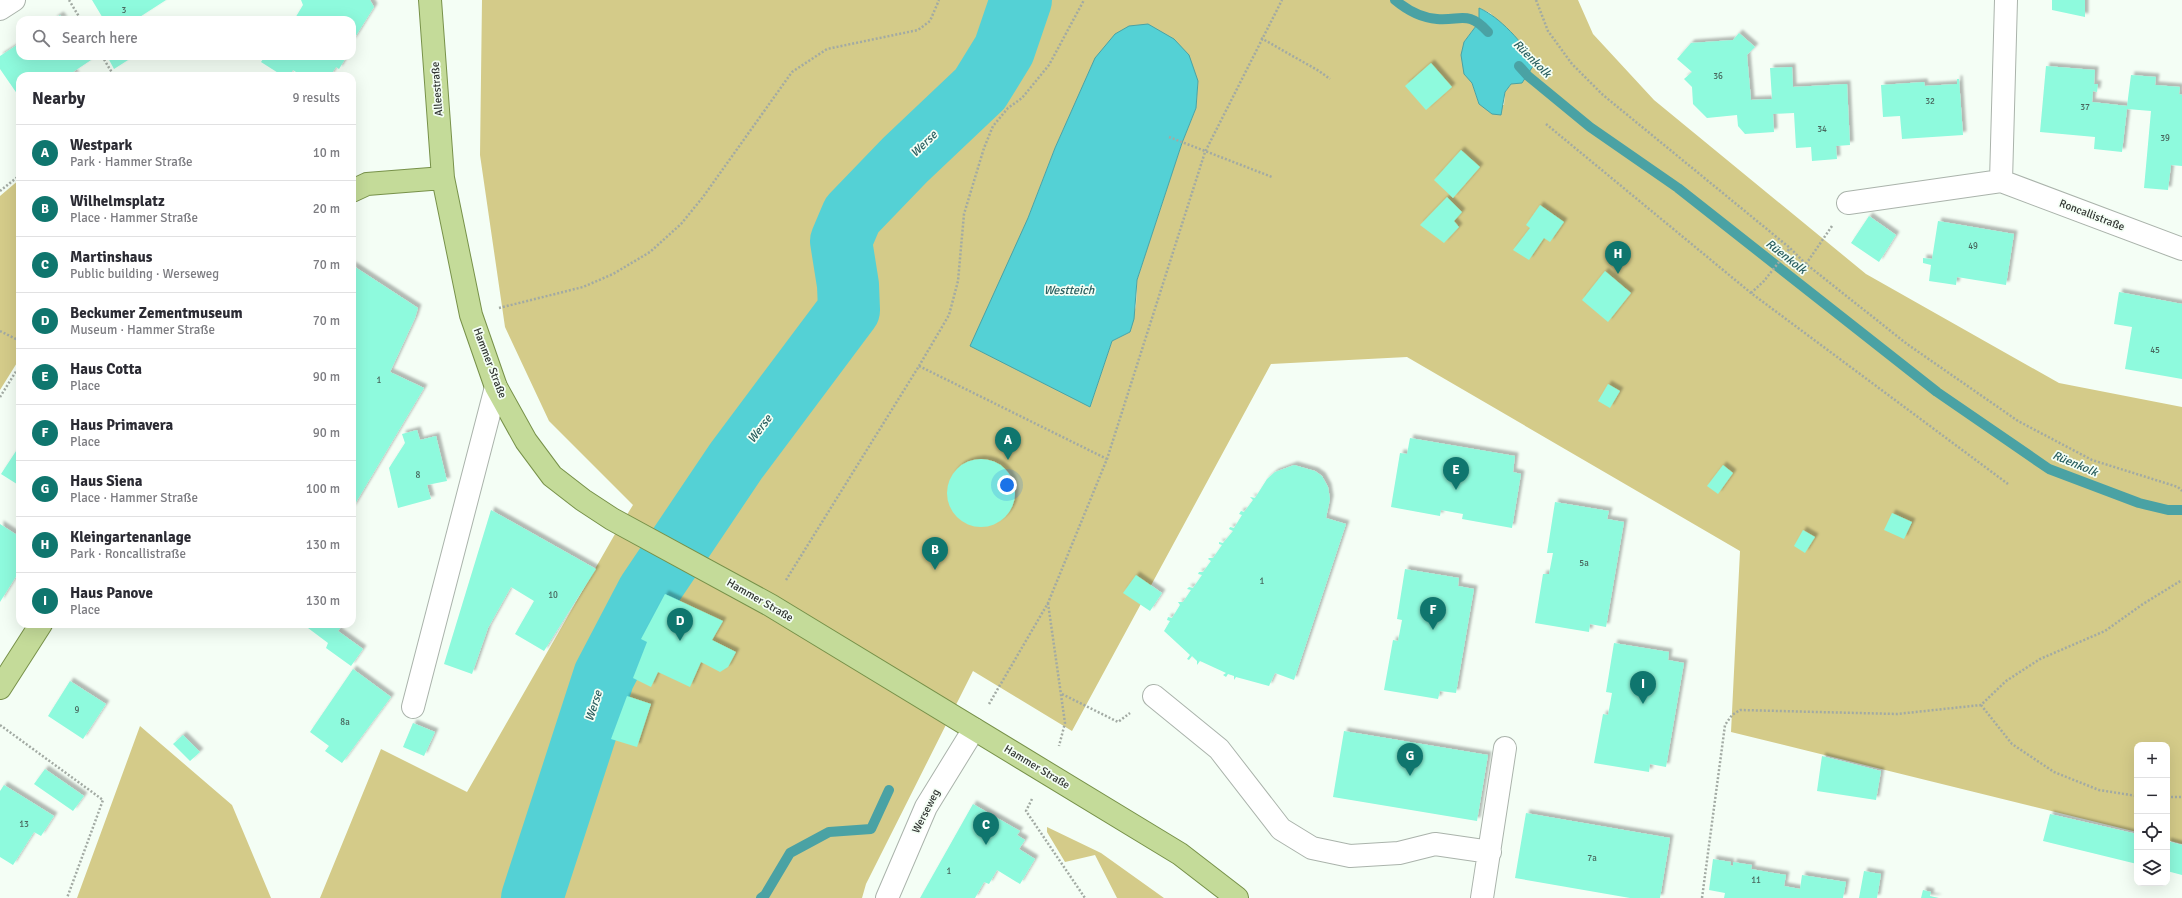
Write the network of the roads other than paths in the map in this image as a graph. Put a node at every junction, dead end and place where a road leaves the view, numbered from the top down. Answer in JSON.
{"nodes":[{"id":1,"x":14,"y":0,"type":"edge"},
{"id":2,"x":430,"y":0,"type":"edge"},
{"id":3,"x":2006,"y":0,"type":"edge"},
{"id":4,"x":0,"y":9,"type":"edge"},
{"id":5,"x":444,"y":178,"type":"junction"},
{"id":6,"x":2001,"y":181,"type":"junction"},
{"id":7,"x":356,"y":188,"type":"edge"},
{"id":8,"x":1848,"y":203,"type":"road end"},
{"id":9,"x":2182,"y":249,"type":"edge"},
{"id":10,"x":496,"y":387,"type":"junction"},
{"id":11,"x":38,"y":628,"type":"edge"},
{"id":12,"x":0,"y":688,"type":"edge"},
{"id":13,"x":1154,"y":696,"type":"dead end"},
{"id":14,"x":413,"y":707,"type":"dead end"},
{"id":15,"x":974,"y":730,"type":"junction"},
{"id":16,"x":1505,"y":748,"type":"dead end"},
{"id":17,"x":1490,"y":852,"type":"junction"},
{"id":18,"x":887,"y":898,"type":"edge"},
{"id":19,"x":1237,"y":898,"type":"edge"},
{"id":20,"x":1482,"y":898,"type":"edge"}],
"edges":[{"from":1,"to":4,"type":"street"},
{"from":2,"to":5,"type":"main road","name":"Alleestraße"},
{"from":3,"to":6,"type":"street"},
{"from":5,"to":7,"type":"main road"},
{"from":5,"to":10,"type":"main road","name":"Hammer Straße"},
{"from":6,"to":8,"type":"street","name":"Roncallistraße"},
{"from":6,"to":9,"type":"street","name":"Roncallistraße"},
{"from":10,"to":14,"type":"street"},
{"from":10,"to":15,"type":"main road","name":"Hammer Straße"},
{"from":11,"to":12,"type":"main road"},
{"from":13,"to":17,"type":"street"},
{"from":15,"to":18,"type":"street","name":"Werseweg"},
{"from":15,"to":19,"type":"main road","name":"Hammer Straße"},
{"from":16,"to":17,"type":"street"},
{"from":17,"to":20,"type":"street"}]}
